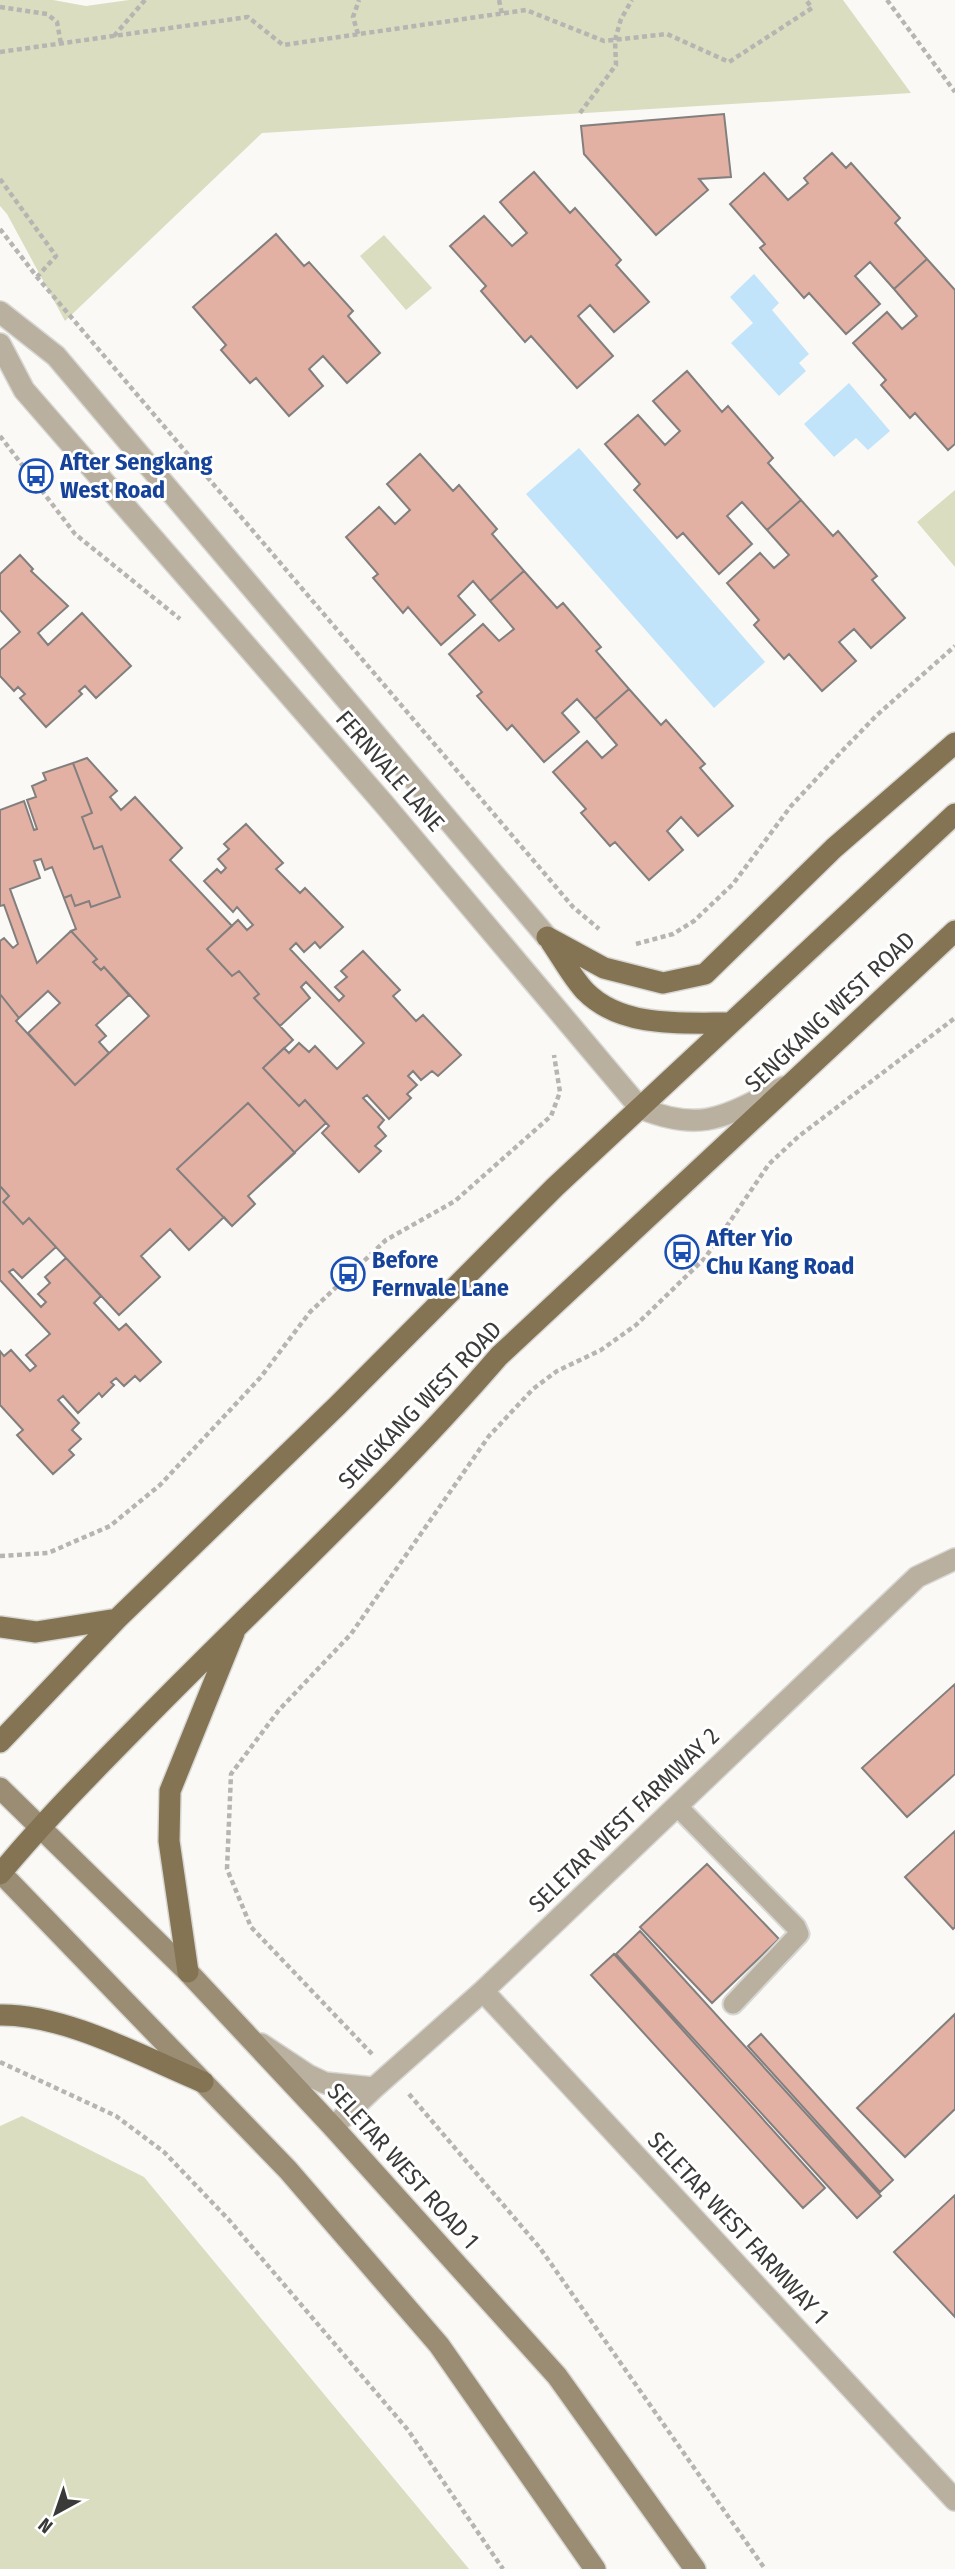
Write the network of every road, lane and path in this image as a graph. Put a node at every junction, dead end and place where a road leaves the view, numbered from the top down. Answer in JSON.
{"nodes":[{"id":1,"x":145,"y":0,"type":"edge"},
{"id":2,"x":359,"y":0,"type":"edge"},
{"id":3,"x":499,"y":0,"type":"edge"},
{"id":4,"x":632,"y":0,"type":"edge"},
{"id":5,"x":806,"y":0,"type":"edge"},
{"id":6,"x":887,"y":0,"type":"edge"},
{"id":7,"x":0,"y":7,"type":"edge"},
{"id":8,"x":502,"y":14,"type":"junction"},
{"id":9,"x":358,"y":34,"type":"junction"},
{"id":10,"x":113,"y":36,"type":"junction"},
{"id":11,"x":615,"y":40,"type":"junction"},
{"id":12,"x":61,"y":44,"type":"junction"},
{"id":13,"x":0,"y":52,"type":"edge"},
{"id":14,"x":955,"y":92,"type":"edge"},
{"id":15,"x":580,"y":113,"type":"dead end"},
{"id":16,"x":0,"y":179,"type":"edge"},
{"id":17,"x":0,"y":229,"type":"edge"},
{"id":18,"x":37,"y":276,"type":"junction"},
{"id":19,"x":0,"y":312,"type":"edge"},
{"id":20,"x":0,"y":344,"type":"edge"},
{"id":21,"x":0,"y":436,"type":"edge"},
{"id":22,"x":188,"y":625,"type":"dead end"},
{"id":23,"x":955,"y":646,"type":"edge"},
{"id":24,"x":955,"y":743,"type":"edge"},
{"id":25,"x":412,"y":776,"type":"junction"},
{"id":26,"x":384,"y":804,"type":"junction"},
{"id":27,"x":955,"y":814,"type":"edge"},
{"id":28,"x":955,"y":931,"type":"edge"},
{"id":29,"x":604,"y":934,"type":"dead end"},
{"id":30,"x":547,"y":937,"type":"junction"},
{"id":31,"x":625,"y":941,"type":"dead end"},
{"id":32,"x":945,"y":947,"type":"edge"},
{"id":33,"x":955,"y":1018,"type":"edge"},
{"id":34,"x":729,"y":1023,"type":"junction"},
{"id":35,"x":550,"y":1049,"type":"dead end"},
{"id":36,"x":792,"y":1083,"type":"junction"},
{"id":37,"x":640,"y":1108,"type":"junction"},
{"id":38,"x":489,"y":1436,"type":"dead end"},
{"id":39,"x":0,"y":1556,"type":"edge"},
{"id":40,"x":955,"y":1559,"type":"edge"},
{"id":41,"x":117,"y":1619,"type":"junction"},
{"id":42,"x":237,"y":1624,"type":"junction"},
{"id":43,"x":0,"y":1627,"type":"edge"},
{"id":44,"x":0,"y":1742,"type":"edge"},
{"id":45,"x":0,"y":1788,"type":"edge"},
{"id":46,"x":677,"y":1806,"type":"junction"},
{"id":47,"x":39,"y":1827,"type":"junction"},
{"id":48,"x":0,"y":1873,"type":"edge"},
{"id":49,"x":188,"y":1972,"type":"junction"},
{"id":50,"x":483,"y":1991,"type":"junction"},
{"id":51,"x":733,"y":2004,"type":"dead end"},
{"id":52,"x":0,"y":2015,"type":"edge"},
{"id":53,"x":247,"y":2035,"type":"junction"},
{"id":54,"x":0,"y":2062,"type":"edge"},
{"id":55,"x":203,"y":2082,"type":"junction"},
{"id":56,"x":374,"y":2088,"type":"junction"},
{"id":57,"x":334,"y":2127,"type":"junction"},
{"id":58,"x":955,"y":2500,"type":"edge"},
{"id":59,"x":503,"y":2569,"type":"edge"},
{"id":60,"x":595,"y":2569,"type":"edge"},
{"id":61,"x":695,"y":2569,"type":"edge"}],
"edges":[{"from":1,"to":10,"type":"path"},
{"from":2,"to":9,"type":"path"},
{"from":3,"to":8,"type":"path"},
{"from":4,"to":11,"type":"path"},
{"from":5,"to":11,"type":"path"},
{"from":6,"to":14,"type":"path"},
{"from":7,"to":12,"type":"path"},
{"from":8,"to":9,"type":"path"},
{"from":8,"to":11,"type":"path"},
{"from":9,"to":10,"type":"path"},
{"from":10,"to":12,"type":"path"},
{"from":11,"to":15,"type":"path"},
{"from":12,"to":13,"type":"path"},
{"from":16,"to":18,"type":"path"},
{"from":17,"to":18,"type":"path"},
{"from":18,"to":29,"type":"path"},
{"from":19,"to":25,"type":"street","name":"FERNVALE LANE"},
{"from":20,"to":26,"type":"street","name":"FERNVALE LANE"},
{"from":21,"to":22,"type":"path"},
{"from":23,"to":31,"type":"path"},
{"from":24,"to":30,"type":"main road"},
{"from":25,"to":26,"type":"street"},
{"from":25,"to":30,"type":"street","name":"FERNVALE LANE"},
{"from":26,"to":37,"type":"street","name":"FERNVALE LANE"},
{"from":27,"to":34,"type":"main road"},
{"from":28,"to":32,"type":"main road","name":"SENGKANG WEST ROAD"},
{"from":30,"to":34,"type":"main road"},
{"from":32,"to":36,"type":"main road","name":"SENGKANG WEST ROAD"},
{"from":33,"to":38,"type":"path"},
{"from":34,"to":37,"type":"main road"},
{"from":35,"to":39,"type":"path"},
{"from":36,"to":37,"type":"street"},
{"from":36,"to":42,"type":"main road","name":"SENGKANG WEST ROAD"},
{"from":37,"to":41,"type":"main road"},
{"from":40,"to":46,"type":"street","name":"SELETAR WEST FARMWAY 2"},
{"from":41,"to":43,"type":"main road"},
{"from":41,"to":44,"type":"main road"},
{"from":42,"to":47,"type":"main road","name":"SENGKANG WEST ROAD"},
{"from":42,"to":49,"type":"main road"},
{"from":45,"to":47,"type":"main road","name":"SELETAR WEST ROAD 1"},
{"from":46,"to":50,"type":"street","name":"SELETAR WEST FARMWAY 2"},
{"from":46,"to":51,"type":"lane"},
{"from":47,"to":48,"type":"main road","name":"SENGKANG WEST ROAD"},
{"from":47,"to":49,"type":"main road","name":"SELETAR WEST ROAD 1"},
{"from":48,"to":55,"type":"main road"},
{"from":49,"to":53,"type":"main road","name":"SELETAR WEST ROAD 1"},
{"from":50,"to":56,"type":"street","name":"SELETAR WEST FARMWAY 2"},
{"from":50,"to":58,"type":"street","name":"SELETAR WEST FARMWAY 1"},
{"from":52,"to":55,"type":"main road"},
{"from":53,"to":56,"type":"street"},
{"from":53,"to":57,"type":"main road","name":"SELETAR WEST ROAD 1"},
{"from":54,"to":59,"type":"path"},
{"from":55,"to":60,"type":"main road"},
{"from":56,"to":57,"type":"street","name":"SELETAR WEST FARMWAY 2"},
{"from":57,"to":61,"type":"main road","name":"SELETAR WEST ROAD 1"}]}
